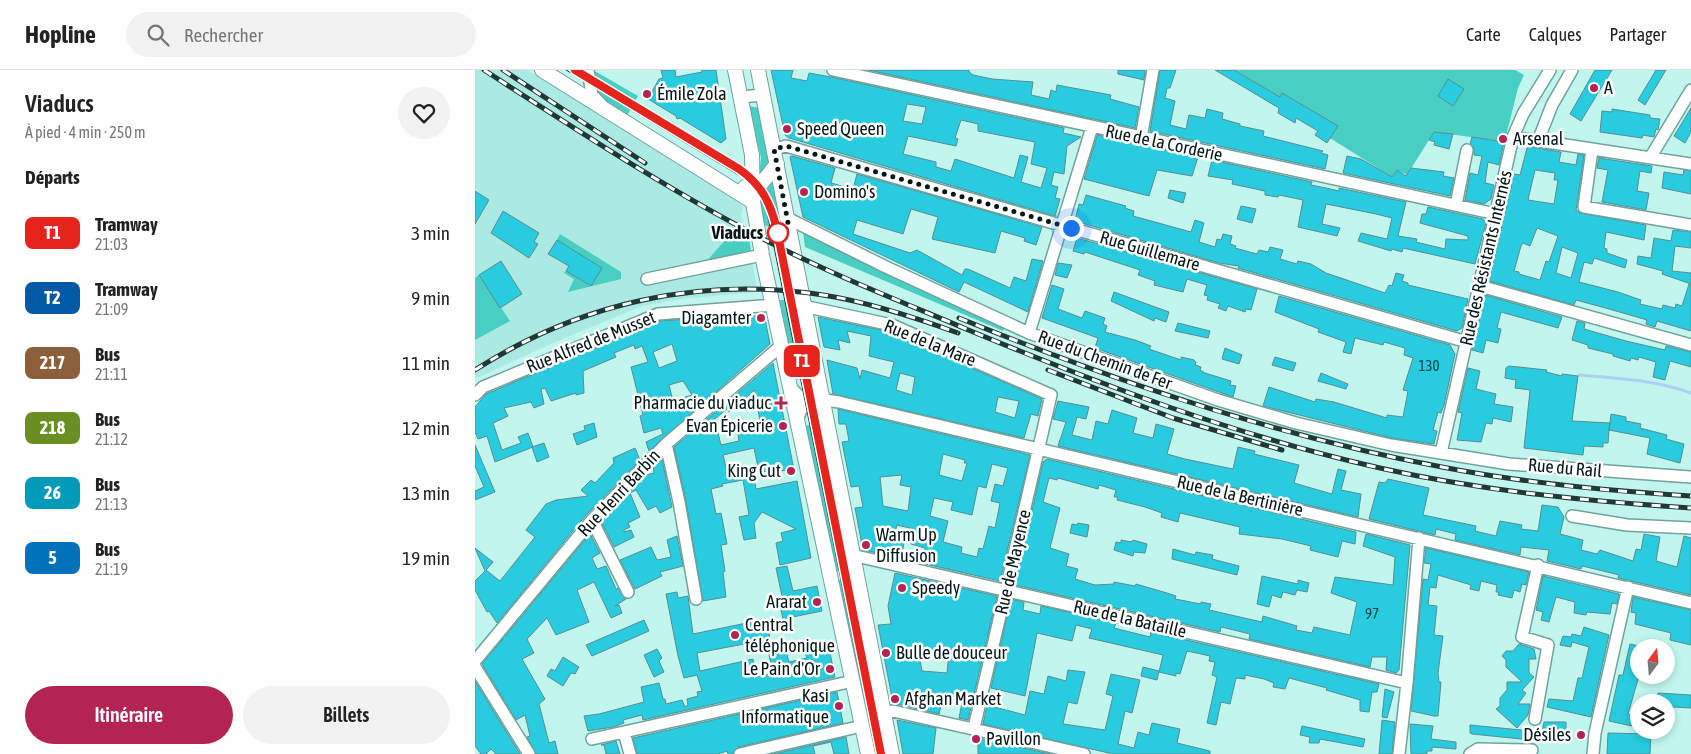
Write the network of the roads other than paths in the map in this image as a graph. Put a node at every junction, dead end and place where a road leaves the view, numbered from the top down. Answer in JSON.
{"nodes":[{"id":1,"x":542,"y":70,"type":"edge"},
{"id":2,"x":589,"y":70,"type":"edge"},
{"id":3,"x":735,"y":70,"type":"edge"},
{"id":4,"x":739,"y":70,"type":"edge"},
{"id":5,"x":758,"y":70,"type":"edge"},
{"id":6,"x":833,"y":70,"type":"edge"},
{"id":7,"x":1153,"y":70,"type":"edge"},
{"id":8,"x":1549,"y":70,"type":"edge"},
{"id":9,"x":1572,"y":70,"type":"edge"},
{"id":10,"x":1691,"y":90,"type":"edge"},
{"id":11,"x":763,"y":95,"type":"junction"},
{"id":12,"x":742,"y":97,"type":"junction"},
{"id":13,"x":613,"y":114,"type":"junction"},
{"id":14,"x":1091,"y":127,"type":"junction"},
{"id":15,"x":1513,"y":137,"type":"junction"},
{"id":16,"x":1141,"y":138,"type":"junction"},
{"id":17,"x":1538,"y":141,"type":"junction"},
{"id":18,"x":774,"y":149,"type":"junction"},
{"id":19,"x":1467,"y":150,"type":"dead end"},
{"id":20,"x":1592,"y":150,"type":"junction"},
{"id":21,"x":1650,"y":158,"type":"junction"},
{"id":22,"x":777,"y":164,"type":"junction"},
{"id":23,"x":1691,"y":164,"type":"edge"},
{"id":24,"x":699,"y":166,"type":"junction"},
{"id":25,"x":752,"y":187,"type":"junction"},
{"id":26,"x":753,"y":202,"type":"junction"},
{"id":27,"x":1456,"y":205,"type":"junction"},
{"id":28,"x":1496,"y":214,"type":"junction"},
{"id":29,"x":787,"y":218,"type":"junction"},
{"id":30,"x":1691,"y":225,"type":"edge"},
{"id":31,"x":1063,"y":226,"type":"junction"},
{"id":32,"x":762,"y":255,"type":"junction"},
{"id":33,"x":647,"y":279,"type":"dead end"},
{"id":34,"x":1480,"y":286,"type":"junction"},
{"id":35,"x":774,"y":305,"type":"junction"},
{"id":36,"x":803,"y":306,"type":"junction"},
{"id":37,"x":1029,"y":332,"type":"junction"},
{"id":38,"x":1467,"y":342,"type":"junction"},
{"id":39,"x":782,"y":345,"type":"junction"},
{"id":40,"x":1691,"y":345,"type":"edge"},
{"id":41,"x":791,"y":388,"type":"junction"},
{"id":42,"x":475,"y":395,"type":"edge"},
{"id":43,"x":1051,"y":395,"type":"joint"},
{"id":44,"x":821,"y":398,"type":"junction"},
{"id":45,"x":797,"y":418,"type":"junction"},
{"id":46,"x":825,"y":418,"type":"junction"},
{"id":47,"x":666,"y":444,"type":"junction"},
{"id":48,"x":1039,"y":449,"type":"junction"},
{"id":49,"x":1441,"y":453,"type":"junction"},
{"id":50,"x":1691,"y":477,"type":"edge"},
{"id":51,"x":1572,"y":516,"type":"dead end"},
{"id":52,"x":591,"y":520,"type":"junction"},
{"id":53,"x":1691,"y":528,"type":"edge"},
{"id":54,"x":1419,"y":538,"type":"junction"},
{"id":55,"x":852,"y":555,"type":"junction"},
{"id":56,"x":1538,"y":565,"type":"junction"},
{"id":57,"x":1628,"y":587,"type":"junction"},
{"id":58,"x":1006,"y":590,"type":"junction"},
{"id":59,"x":628,"y":592,"type":"dead end"},
{"id":60,"x":696,"y":599,"type":"dead end"},
{"id":61,"x":1691,"y":603,"type":"edge"},
{"id":62,"x":475,"y":660,"type":"edge"},
{"id":63,"x":475,"y":667,"type":"edge"},
{"id":64,"x":853,"y":681,"type":"junction"},
{"id":65,"x":1407,"y":683,"type":"junction"},
{"id":66,"x":884,"y":714,"type":"junction"},
{"id":67,"x":1535,"y":719,"type":"dead end"},
{"id":68,"x":862,"y":726,"type":"junction"},
{"id":69,"x":974,"y":728,"type":"junction"},
{"id":70,"x":624,"y":732,"type":"junction"},
{"id":71,"x":592,"y":739,"type":"dead end"},
{"id":72,"x":1532,"y":750,"type":"dead end"},
{"id":73,"x":529,"y":754,"type":"edge"},
{"id":74,"x":630,"y":754,"type":"edge"},
{"id":75,"x":741,"y":754,"type":"edge"},
{"id":76,"x":868,"y":754,"type":"edge"},
{"id":77,"x":892,"y":754,"type":"edge"},
{"id":78,"x":1084,"y":754,"type":"edge"},
{"id":79,"x":1399,"y":754,"type":"edge"},
{"id":80,"x":1471,"y":754,"type":"edge"},
{"id":81,"x":1593,"y":754,"type":"edge"}],
"edges":[{"from":1,"to":13,"type":"main road"},
{"from":2,"to":13,"type":"street"},
{"from":3,"to":12,"type":"main road"},
{"from":4,"to":12,"type":"street"},
{"from":5,"to":11,"type":"main road"},
{"from":6,"to":14,"type":"street","name":"Rue de la Corderie"},
{"from":7,"to":16,"type":"street"},
{"from":8,"to":15,"type":"street","name":"Rue des Résistants Internés"},
{"from":9,"to":17,"type":"street"},
{"from":10,"to":21,"type":"street"},
{"from":11,"to":12,"type":"street"},
{"from":11,"to":18,"type":"main road"},
{"from":12,"to":25,"type":"main road"},
{"from":13,"to":24,"type":"main road"},
{"from":14,"to":16,"type":"street","name":"Rue de la Corderie"},
{"from":14,"to":31,"type":"street"},
{"from":15,"to":17,"type":"street"},
{"from":15,"to":28,"type":"street","name":"Rue des Résistants Internés"},
{"from":16,"to":27,"type":"street","name":"Rue de la Corderie"},
{"from":17,"to":20,"type":"street"},
{"from":18,"to":22,"type":"main road"},
{"from":18,"to":31,"type":"street","name":"Rue Guillemare"},
{"from":19,"to":27,"type":"street"},
{"from":20,"to":21,"type":"street"},
{"from":20,"to":30,"type":"street"},
{"from":21,"to":23,"type":"street"},
{"from":22,"to":25,"type":"main road"},
{"from":22,"to":29,"type":"main road"},
{"from":24,"to":25,"type":"main road"},
{"from":24,"to":26,"type":"main road"},
{"from":25,"to":26,"type":"main road"},
{"from":26,"to":32,"type":"main road"},
{"from":27,"to":28,"type":"street","name":"Rue de la Corderie"},
{"from":28,"to":34,"type":"street","name":"Rue des Résistants Internés"},
{"from":29,"to":36,"type":"main road"},
{"from":29,"to":37,"type":"street","name":"Rue du Chemin de Fer"},
{"from":31,"to":37,"type":"street"},
{"from":31,"to":38,"type":"street","name":"Rue Guillemare"},
{"from":32,"to":33,"type":"street"},
{"from":32,"to":35,"type":"main road"},
{"from":34,"to":38,"type":"street","name":"Rue des Résistants Internés"},
{"from":34,"to":40,"type":"street"},
{"from":35,"to":39,"type":"main road"},
{"from":35,"to":42,"type":"street","name":"Rue Alfred de Musset"},
{"from":36,"to":43,"type":"street","name":"Rue de la Mare"},
{"from":36,"to":44,"type":"main road"},
{"from":37,"to":49,"type":"street","name":"Rue du Chemin de Fer"},
{"from":38,"to":49,"type":"street","name":"Rue des Résistants Internés"},
{"from":39,"to":41,"type":"main road"},
{"from":39,"to":47,"type":"street","name":"Rue Henri Barbin"},
{"from":41,"to":44,"type":"street","name":"Rue de la Bertinière"},
{"from":41,"to":45,"type":"main road"},
{"from":43,"to":48,"type":"street","name":"Rue de Mayence"},
{"from":44,"to":46,"type":"main road"},
{"from":44,"to":48,"type":"street","name":"Rue de la Bertinière"},
{"from":45,"to":46,"type":"street"},
{"from":45,"to":64,"type":"main road"},
{"from":46,"to":55,"type":"main road"},
{"from":47,"to":52,"type":"street","name":"Rue Henri Barbin"},
{"from":47,"to":60,"type":"street"},
{"from":48,"to":54,"type":"street","name":"Rue de la Bertinière"},
{"from":48,"to":58,"type":"street","name":"Rue de Mayence"},
{"from":49,"to":50,"type":"street","name":"Rue du Rail"},
{"from":51,"to":53,"type":"street"},
{"from":52,"to":59,"type":"street"},
{"from":52,"to":62,"type":"street","name":"Rue Henri Barbin"},
{"from":54,"to":56,"type":"street","name":"Rue de la Bertinière"},
{"from":54,"to":65,"type":"street"},
{"from":55,"to":58,"type":"street","name":"Rue de la Bataille"},
{"from":55,"to":66,"type":"main road"},
{"from":56,"to":57,"type":"street","name":"Rue de la Bertinière"},
{"from":56,"to":67,"type":"street"},
{"from":57,"to":61,"type":"street","name":"Rue de la Bertinière"},
{"from":57,"to":81,"type":"street"},
{"from":58,"to":65,"type":"street","name":"Rue de la Bataille"},
{"from":58,"to":69,"type":"street","name":"Rue de Mayence"},
{"from":63,"to":73,"type":"street"},
{"from":64,"to":68,"type":"main road"},
{"from":64,"to":70,"type":"street"},
{"from":65,"to":79,"type":"street"},
{"from":66,"to":69,"type":"street"},
{"from":66,"to":77,"type":"main road"},
{"from":68,"to":75,"type":"street"},
{"from":68,"to":76,"type":"main road"},
{"from":69,"to":78,"type":"street"},
{"from":70,"to":71,"type":"street"},
{"from":70,"to":74,"type":"street"},
{"from":72,"to":80,"type":"street"}]}
